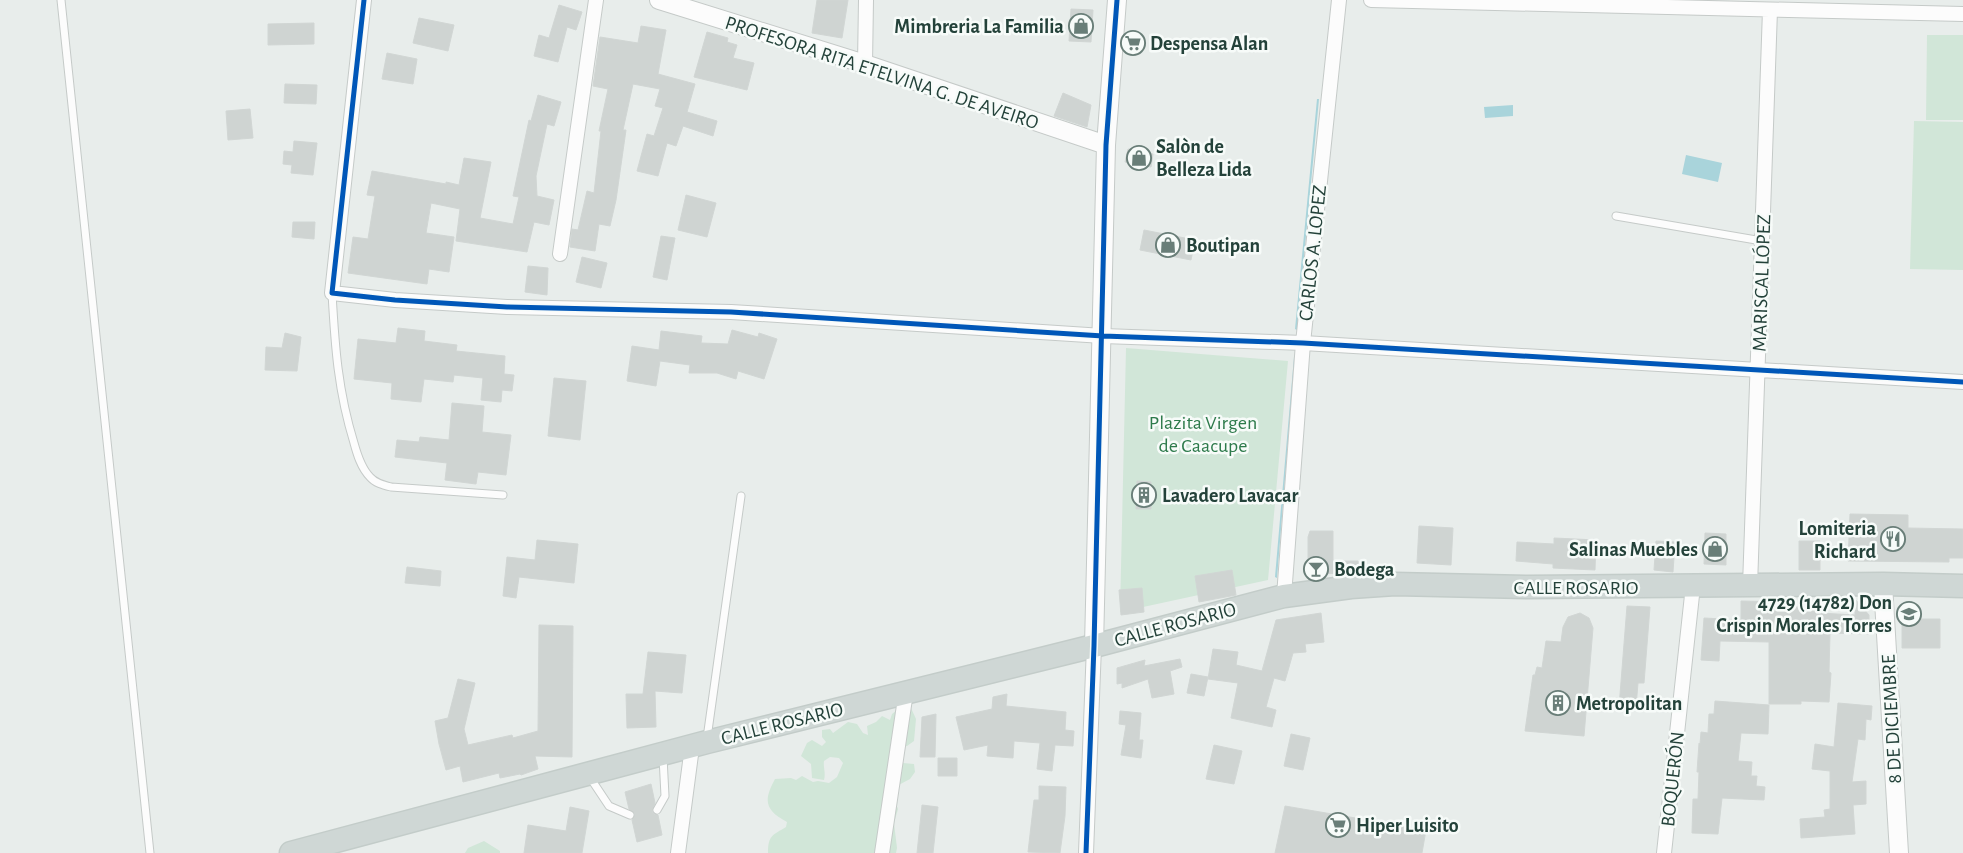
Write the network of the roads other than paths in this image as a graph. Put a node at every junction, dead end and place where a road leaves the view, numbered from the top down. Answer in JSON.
{"nodes":[{"id":1,"x":61,"y":0,"type":"edge"},
{"id":2,"x":364,"y":0,"type":"edge"},
{"id":3,"x":596,"y":0,"type":"edge"},
{"id":4,"x":658,"y":0,"type":"edge"},
{"id":5,"x":866,"y":0,"type":"edge"},
{"id":6,"x":1117,"y":0,"type":"edge"},
{"id":7,"x":1339,"y":0,"type":"edge"},
{"id":8,"x":1371,"y":0,"type":"edge"},
{"id":9,"x":1735,"y":4,"type":"edge"},
{"id":10,"x":1770,"y":10,"type":"junction"},
{"id":11,"x":1963,"y":14,"type":"edge"},
{"id":12,"x":865,"y":64,"type":"junction"},
{"id":13,"x":1106,"y":145,"type":"junction"},
{"id":14,"x":1616,"y":216,"type":"dead end"},
{"id":15,"x":1762,"y":241,"type":"junction"},
{"id":16,"x":560,"y":254,"type":"dead end"},
{"id":17,"x":332,"y":293,"type":"junction"},
{"id":18,"x":1103,"y":336,"type":"junction"},
{"id":19,"x":1303,"y":342,"type":"junction"},
{"id":20,"x":1758,"y":371,"type":"junction"},
{"id":21,"x":1963,"y":382,"type":"edge"},
{"id":22,"x":503,"y":495,"type":"dead end"},
{"id":23,"x":742,"y":496,"type":"dead end"},
{"id":24,"x":1882,"y":584,"type":"junction"},
{"id":25,"x":1693,"y":586,"type":"junction"},
{"id":26,"x":1750,"y":586,"type":"junction"},
{"id":27,"x":1963,"y":586,"type":"edge"},
{"id":28,"x":1284,"y":596,"type":"junction"},
{"id":29,"x":1094,"y":646,"type":"junction"},
{"id":30,"x":906,"y":692,"type":"junction"},
{"id":31,"x":699,"y":744,"type":"junction"},
{"id":32,"x":663,"y":754,"type":"junction"},
{"id":33,"x":588,"y":774,"type":"junction"},
{"id":34,"x":657,"y":810,"type":"dead end"},
{"id":35,"x":630,"y":815,"type":"dead end"},
{"id":36,"x":150,"y":853,"type":"edge"},
{"id":37,"x":292,"y":853,"type":"edge"},
{"id":38,"x":678,"y":853,"type":"edge"},
{"id":39,"x":882,"y":853,"type":"edge"},
{"id":40,"x":1086,"y":853,"type":"edge"},
{"id":41,"x":1664,"y":853,"type":"edge"},
{"id":42,"x":1899,"y":853,"type":"edge"}],
"edges":[{"from":1,"to":36,"type":"lane"},
{"from":2,"to":17,"type":"street"},
{"from":3,"to":16,"type":"street"},
{"from":4,"to":12,"type":"street","name":"PROFESORA RITA ETELVINA G. DE AVEIRO"},
{"from":5,"to":12,"type":"street"},
{"from":6,"to":13,"type":"street"},
{"from":7,"to":19,"type":"street","name":"CARLOS A. LOPEZ"},
{"from":8,"to":9,"type":"street"},
{"from":9,"to":10,"type":"street"},
{"from":10,"to":11,"type":"street"},
{"from":10,"to":15,"type":"street","name":"MARISCAL LÓPEZ"},
{"from":12,"to":13,"type":"street","name":"PROFESORA RITA ETELVINA G. DE AVEIRO"},
{"from":13,"to":18,"type":"street"},
{"from":14,"to":15,"type":"lane"},
{"from":15,"to":20,"type":"street","name":"MARISCAL LÓPEZ"},
{"from":17,"to":18,"type":"street"},
{"from":17,"to":22,"type":"lane"},
{"from":18,"to":19,"type":"street"},
{"from":18,"to":29,"type":"street"},
{"from":19,"to":20,"type":"street"},
{"from":19,"to":28,"type":"street","name":"CARLOS A. LOPEZ"},
{"from":20,"to":21,"type":"street"},
{"from":20,"to":26,"type":"street","name":"MARISCAL LÓPEZ"},
{"from":23,"to":31,"type":"lane"},
{"from":24,"to":26,"type":"main road","name":"CALLE ROSARIO"},
{"from":24,"to":27,"type":"main road","name":"CALLE ROSARIO"},
{"from":24,"to":42,"type":"street","name":"8 DE DICIEMBRE"},
{"from":25,"to":26,"type":"main road","name":"CALLE ROSARIO"},
{"from":25,"to":28,"type":"main road","name":"CALLE ROSARIO"},
{"from":25,"to":41,"type":"street","name":"BOQUERÓN"},
{"from":28,"to":29,"type":"main road","name":"CALLE ROSARIO"},
{"from":29,"to":30,"type":"main road","name":"CALLE ROSARIO"},
{"from":29,"to":40,"type":"street"},
{"from":30,"to":31,"type":"main road","name":"CALLE ROSARIO"},
{"from":30,"to":39,"type":"street"},
{"from":31,"to":32,"type":"main road","name":"CALLE ROSARIO"},
{"from":31,"to":38,"type":"street"},
{"from":32,"to":33,"type":"main road","name":"CALLE ROSARIO"},
{"from":32,"to":34,"type":"lane"},
{"from":33,"to":35,"type":"lane"},
{"from":33,"to":37,"type":"main road","name":"CALLE ROSARIO"}]}
